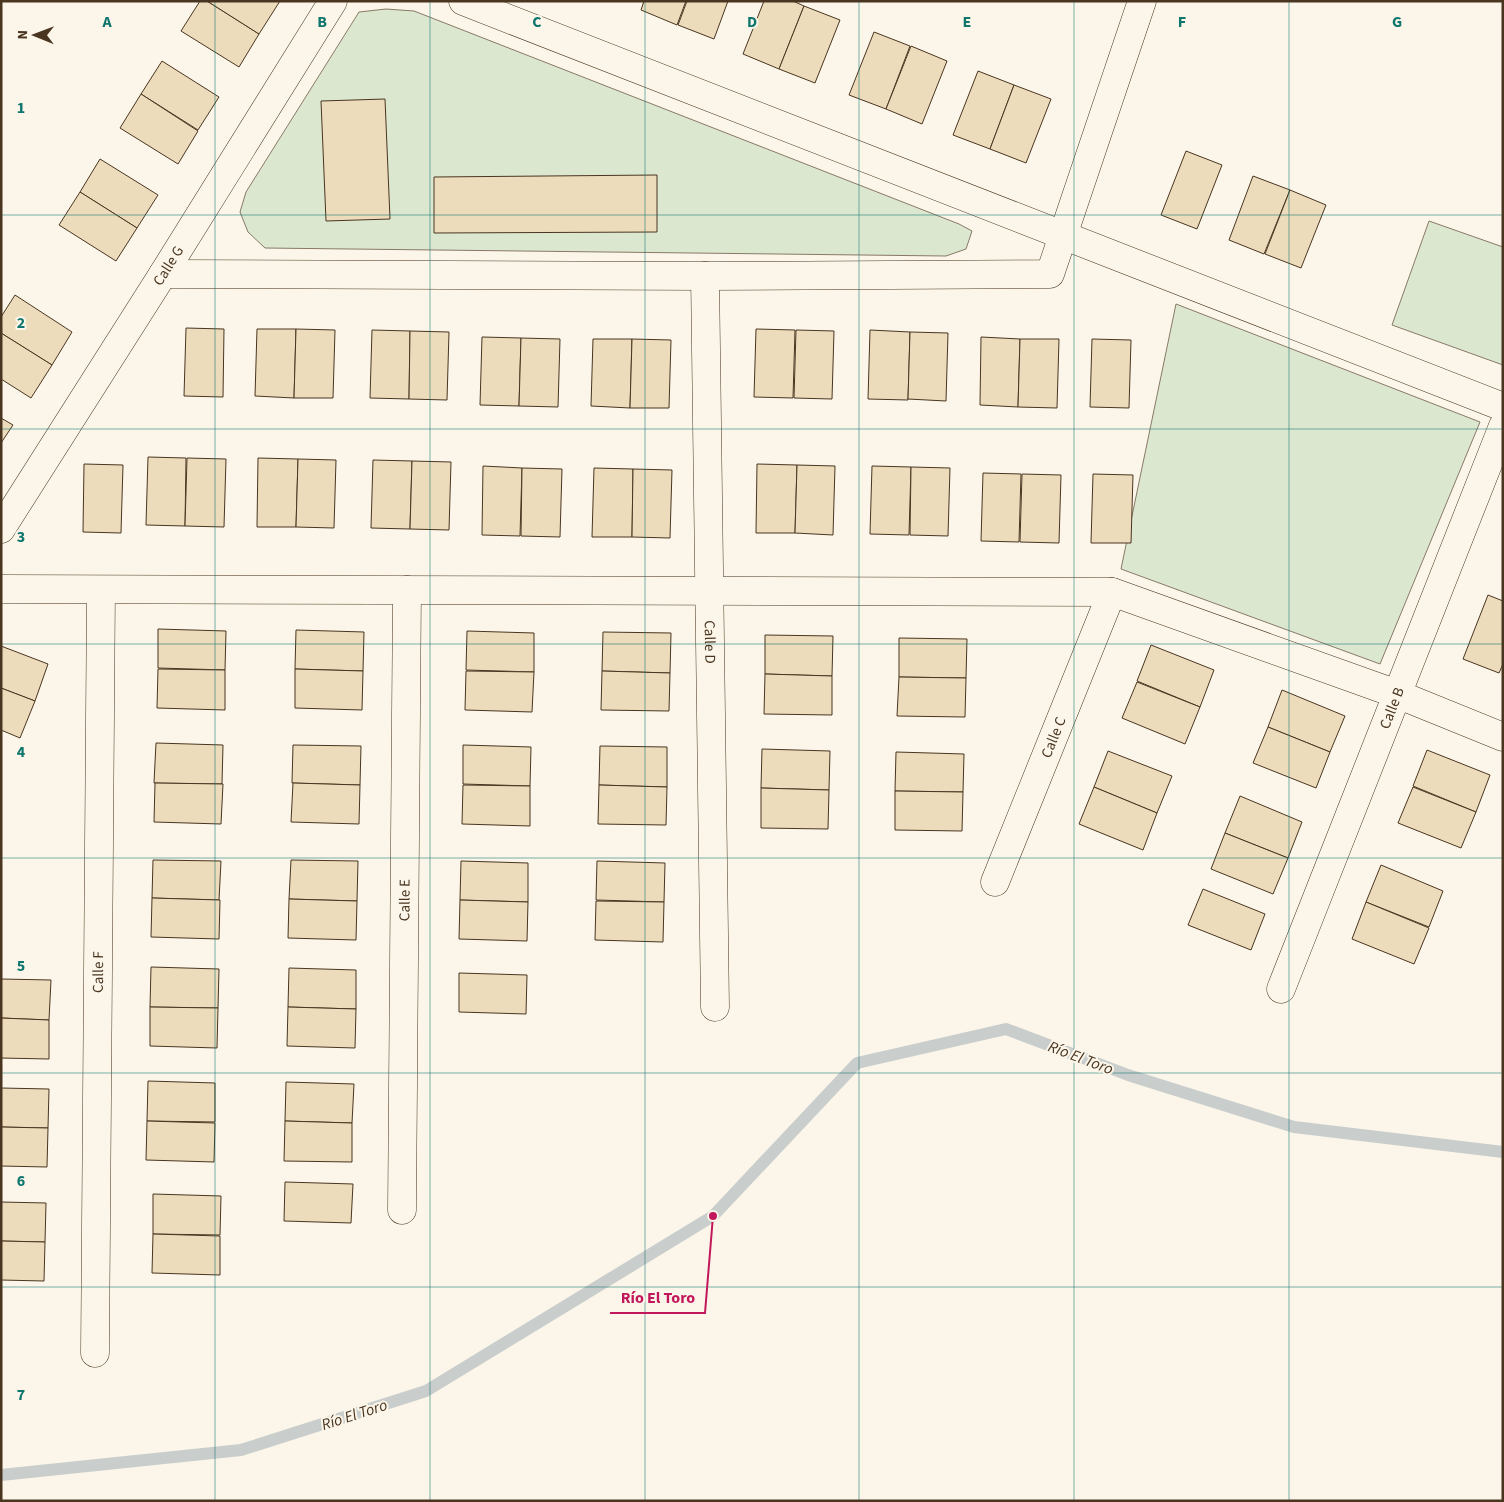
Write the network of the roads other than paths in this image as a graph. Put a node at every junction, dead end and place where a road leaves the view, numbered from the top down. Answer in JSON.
{"nodes":[{"id":1,"x":333,"y":1,"type":"edge"},
{"id":2,"x":463,"y":1,"type":"edge"},
{"id":3,"x":1142,"y":1,"type":"edge"},
{"id":4,"x":1063,"y":236,"type":"junction"},
{"id":5,"x":163,"y":274,"type":"junction"},
{"id":6,"x":705,"y":276,"type":"junction"},
{"id":7,"x":1503,"y":408,"type":"edge"},
{"id":8,"x":1503,"y":426,"type":"edge"},
{"id":9,"x":1,"y":528,"type":"edge"},
{"id":10,"x":1,"y":589,"type":"edge"},
{"id":11,"x":101,"y":590,"type":"junction"},
{"id":12,"x":407,"y":590,"type":"junction"},
{"id":13,"x":709,"y":591,"type":"junction"},
{"id":14,"x":1112,"y":592,"type":"junction"},
{"id":15,"x":1397,"y":694,"type":"junction"},
{"id":16,"x":1503,"y":737,"type":"edge"},
{"id":17,"x":995,"y":882,"type":"dead end"},
{"id":18,"x":1280,"y":988,"type":"dead end"},
{"id":19,"x":715,"y":1007,"type":"dead end"},
{"id":20,"x":402,"y":1210,"type":"dead end"},
{"id":21,"x":95,"y":1353,"type":"dead end"}],
"edges":[{"from":1,"to":5,"type":"street","name":"Calle G"},
{"from":2,"to":4,"type":"street"},
{"from":3,"to":4,"type":"street"},
{"from":4,"to":6,"type":"street"},
{"from":4,"to":7,"type":"street"},
{"from":5,"to":6,"type":"street"},
{"from":5,"to":9,"type":"street","name":"Calle G"},
{"from":6,"to":13,"type":"street","name":"Calle D"},
{"from":8,"to":15,"type":"street","name":"Calle B"},
{"from":10,"to":11,"type":"street"},
{"from":11,"to":12,"type":"street"},
{"from":11,"to":21,"type":"street","name":"Calle F"},
{"from":12,"to":13,"type":"street"},
{"from":12,"to":20,"type":"street","name":"Calle E"},
{"from":13,"to":14,"type":"street"},
{"from":13,"to":19,"type":"street","name":"Calle D"},
{"from":14,"to":15,"type":"street"},
{"from":14,"to":17,"type":"street","name":"Calle C"},
{"from":15,"to":16,"type":"street"},
{"from":15,"to":18,"type":"street","name":"Calle B"}]}
